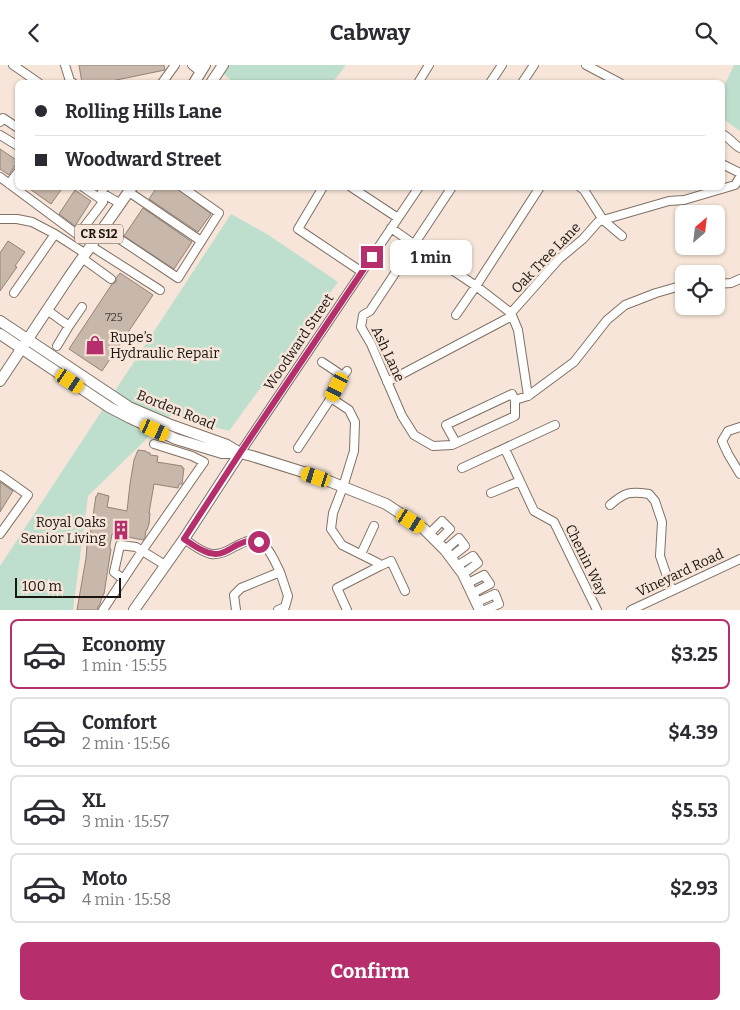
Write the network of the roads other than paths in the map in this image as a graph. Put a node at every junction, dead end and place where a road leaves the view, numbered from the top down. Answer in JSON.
{"nodes":[{"id":1,"x":13,"y":65,"type":"edge"},
{"id":2,"x":65,"y":65,"type":"edge"},
{"id":3,"x":175,"y":65,"type":"edge"},
{"id":4,"x":192,"y":65,"type":"edge"},
{"id":5,"x":224,"y":65,"type":"edge"},
{"id":6,"x":429,"y":65,"type":"edge"},
{"id":7,"x":502,"y":65,"type":"edge"},
{"id":8,"x":534,"y":65,"type":"edge"},
{"id":9,"x":586,"y":65,"type":"edge"},
{"id":10,"x":203,"y":68,"type":"edge"},
{"id":11,"x":35,"y":80,"type":"edge"},
{"id":12,"x":70,"y":80,"type":"edge"},
{"id":13,"x":164,"y":80,"type":"edge"},
{"id":14,"x":196,"y":80,"type":"edge"},
{"id":15,"x":213,"y":80,"type":"edge"},
{"id":16,"x":420,"y":80,"type":"edge"},
{"id":17,"x":492,"y":80,"type":"edge"},
{"id":18,"x":524,"y":80,"type":"edge"},
{"id":19,"x":614,"y":80,"type":"edge"},
{"id":20,"x":0,"y":123,"type":"edge"},
{"id":21,"x":15,"y":126,"type":"edge"},
{"id":22,"x":0,"y":135,"type":"edge"},
{"id":23,"x":725,"y":135,"type":"edge"},
{"id":24,"x":15,"y":144,"type":"edge"},
{"id":25,"x":738,"y":146,"type":"edge"},
{"id":26,"x":725,"y":166,"type":"edge"},
{"id":27,"x":740,"y":173,"type":"edge"},
{"id":28,"x":15,"y":176,"type":"edge"},
{"id":29,"x":0,"y":177,"type":"edge"},
{"id":30,"x":740,"y":177,"type":"edge"},
{"id":31,"x":9,"y":184,"type":"junction"},
{"id":32,"x":15,"y":188,"type":"edge"},
{"id":33,"x":725,"y":188,"type":"edge"},
{"id":34,"x":17,"y":190,"type":"edge"},
{"id":35,"x":130,"y":190,"type":"edge"},
{"id":36,"x":186,"y":190,"type":"edge"},
{"id":37,"x":321,"y":190,"type":"edge"},
{"id":38,"x":356,"y":190,"type":"edge"},
{"id":39,"x":417,"y":190,"type":"edge"},
{"id":40,"x":450,"y":190,"type":"edge"},
{"id":41,"x":538,"y":190,"type":"edge"},
{"id":42,"x":584,"y":190,"type":"edge"},
{"id":43,"x":718,"y":190,"type":"edge"},
{"id":44,"x":101,"y":193,"type":"edge"},
{"id":45,"x":121,"y":204,"type":"junction"},
{"id":46,"x":398,"y":218,"type":"junction"},
{"id":47,"x":0,"y":219,"type":"edge"},
{"id":48,"x":603,"y":220,"type":"junction"},
{"id":49,"x":391,"y":228,"type":"junction"},
{"id":50,"x":103,"y":229,"type":"junction"},
{"id":51,"x":55,"y":234,"type":"junction"},
{"id":52,"x":622,"y":237,"type":"dead end"},
{"id":53,"x":201,"y":241,"type":"junction"},
{"id":54,"x":415,"y":245,"type":"junction"},
{"id":55,"x":86,"y":252,"type":"junction"},
{"id":56,"x":362,"y":272,"type":"junction"},
{"id":57,"x":111,"y":279,"type":"dead end"},
{"id":58,"x":740,"y":279,"type":"edge"},
{"id":59,"x":725,"y":283,"type":"edge"},
{"id":60,"x":476,"y":286,"type":"junction"},
{"id":61,"x":675,"y":288,"type":"edge"},
{"id":62,"x":160,"y":290,"type":"dead end"},
{"id":63,"x":14,"y":293,"type":"dead end"},
{"id":64,"x":82,"y":307,"type":"dead end"},
{"id":65,"x":47,"y":310,"type":"junction"},
{"id":66,"x":512,"y":314,"type":"junction"},
{"id":67,"x":456,"y":315,"type":"dead end"},
{"id":68,"x":0,"y":321,"type":"edge"},
{"id":69,"x":70,"y":326,"type":"junction"},
{"id":70,"x":0,"y":334,"type":"edge"},
{"id":71,"x":28,"y":340,"type":"junction"},
{"id":72,"x":57,"y":346,"type":"dead end"},
{"id":73,"x":22,"y":349,"type":"junction"},
{"id":74,"x":322,"y":362,"type":"dead end"},
{"id":75,"x":0,"y":381,"type":"edge"},
{"id":76,"x":388,"y":382,"type":"junction"},
{"id":77,"x":98,"y":394,"type":"junction"},
{"id":78,"x":528,"y":396,"type":"junction"},
{"id":79,"x":331,"y":398,"type":"junction"},
{"id":80,"x":515,"y":400,"type":"junction"},
{"id":81,"x":555,"y":425,"type":"dead end"},
{"id":82,"x":740,"y":427,"type":"edge"},
{"id":83,"x":456,"y":443,"type":"junction"},
{"id":84,"x":154,"y":444,"type":"dead end"},
{"id":85,"x":298,"y":448,"type":"dead end"},
{"id":86,"x":505,"y":449,"type":"junction"},
{"id":87,"x":240,"y":453,"type":"junction"},
{"id":88,"x":462,"y":468,"type":"dead end"},
{"id":89,"x":740,"y":474,"type":"edge"},
{"id":90,"x":0,"y":475,"type":"edge"},
{"id":91,"x":520,"y":481,"type":"junction"},
{"id":92,"x":343,"y":487,"type":"junction"},
{"id":93,"x":491,"y":493,"type":"dead end"},
{"id":94,"x":610,"y":505,"type":"dead end"},
{"id":95,"x":374,"y":526,"type":"dead end"},
{"id":96,"x":0,"y":534,"type":"edge"},
{"id":97,"x":429,"y":534,"type":"junction"},
{"id":98,"x":184,"y":539,"type":"junction"},
{"id":99,"x":437,"y":541,"type":"junction"},
{"id":100,"x":142,"y":551,"type":"junction"},
{"id":101,"x":361,"y":555,"type":"junction"},
{"id":102,"x":740,"y":559,"type":"edge"},
{"id":103,"x":165,"y":565,"type":"junction"},
{"id":104,"x":380,"y":566,"type":"junction"},
{"id":105,"x":280,"y":572,"type":"junction"},
{"id":106,"x":123,"y":579,"type":"junction"},
{"id":107,"x":464,"y":579,"type":"edge"},
{"id":108,"x":405,"y":591,"type":"dead end"},
{"id":109,"x":672,"y":591,"type":"junction"},
{"id":110,"x":103,"y":610,"type":"edge"},
{"id":111,"x":134,"y":610,"type":"edge"},
{"id":112,"x":236,"y":610,"type":"edge"},
{"id":113,"x":278,"y":610,"type":"edge"},
{"id":114,"x":347,"y":610,"type":"edge"},
{"id":115,"x":485,"y":610,"type":"edge"},
{"id":116,"x":596,"y":610,"type":"edge"},
{"id":117,"x":631,"y":610,"type":"edge"}],
"edges":[{"from":1,"to":11,"type":"street"},
{"from":2,"to":12,"type":"street"},
{"from":3,"to":13,"type":"street"},
{"from":4,"to":10,"type":"street"},
{"from":5,"to":15,"type":"main road"},
{"from":6,"to":16,"type":"street"},
{"from":7,"to":17,"type":"street"},
{"from":8,"to":18,"type":"street"},
{"from":9,"to":19,"type":"street"},
{"from":10,"to":14,"type":"main road"},
{"from":20,"to":21,"type":"street"},
{"from":22,"to":24,"type":"street"},
{"from":23,"to":25,"type":"street"},
{"from":26,"to":27,"type":"street"},
{"from":28,"to":31,"type":"street"},
{"from":29,"to":31,"type":"street"},
{"from":30,"to":33,"type":"street","name":"Oak Tree Lane"},
{"from":31,"to":32,"type":"street"},
{"from":34,"to":44,"type":"street"},
{"from":35,"to":45,"type":"main road","number":"CR S12"},
{"from":35,"to":53,"type":"street"},
{"from":36,"to":53,"type":"street"},
{"from":37,"to":56,"type":"street"},
{"from":38,"to":46,"type":"street"},
{"from":39,"to":46,"type":"street","name":"Woodward Street"},
{"from":40,"to":54,"type":"street","name":"Ash Lane"},
{"from":41,"to":60,"type":"street"},
{"from":42,"to":48,"type":"street"},
{"from":43,"to":48,"type":"street","name":"Oak Tree Lane"},
{"from":44,"to":45,"type":"street"},
{"from":45,"to":50,"type":"main road","number":"CR S12"},
{"from":46,"to":49,"type":"street","name":"Woodward Street"},
{"from":47,"to":51,"type":"street"},
{"from":48,"to":52,"type":"street"},
{"from":48,"to":66,"type":"street","name":"Oak Tree Lane"},
{"from":49,"to":54,"type":"street"},
{"from":49,"to":56,"type":"street","name":"Woodward Street"},
{"from":50,"to":53,"type":"street"},
{"from":50,"to":55,"type":"main road","number":"CR S12"},
{"from":51,"to":55,"type":"street"},
{"from":51,"to":63,"type":"street"},
{"from":54,"to":60,"type":"street"},
{"from":54,"to":76,"type":"street","name":"Ash Lane"},
{"from":55,"to":57,"type":"street"},
{"from":55,"to":62,"type":"street"},
{"from":55,"to":65,"type":"main road","number":"CR S12"},
{"from":56,"to":87,"type":"street","name":"Woodward Street"},
{"from":58,"to":59,"type":"street"},
{"from":60,"to":66,"type":"street"},
{"from":60,"to":67,"type":"street"},
{"from":61,"to":78,"type":"street"},
{"from":64,"to":69,"type":"street"},
{"from":65,"to":69,"type":"street"},
{"from":65,"to":71,"type":"main road","number":"CR S12"},
{"from":66,"to":76,"type":"street"},
{"from":66,"to":78,"type":"street"},
{"from":68,"to":71,"type":"main road","name":"Borden Road"},
{"from":69,"to":72,"type":"street"},
{"from":70,"to":73,"type":"main road"},
{"from":71,"to":73,"type":"main road","number":"CR S12"},
{"from":71,"to":77,"type":"main road","name":"Borden Road"},
{"from":73,"to":75,"type":"main road","number":"CR S12"},
{"from":73,"to":77,"type":"main road"},
{"from":74,"to":79,"type":"street"},
{"from":76,"to":83,"type":"street","name":"Ash Lane"},
{"from":77,"to":87,"type":"main road","name":"Borden Road"},
{"from":78,"to":80,"type":"street"},
{"from":79,"to":85,"type":"street"},
{"from":79,"to":92,"type":"street"},
{"from":80,"to":83,"type":"street"},
{"from":80,"to":83,"type":"street"},
{"from":81,"to":86,"type":"street"},
{"from":82,"to":89,"type":"street"},
{"from":84,"to":100,"type":"street"},
{"from":86,"to":88,"type":"street"},
{"from":86,"to":91,"type":"street","name":"Chenin Way"},
{"from":87,"to":92,"type":"main road","name":"Borden Road"},
{"from":87,"to":98,"type":"main road","name":"Woodward Street"},
{"from":90,"to":96,"type":"street"},
{"from":91,"to":93,"type":"street"},
{"from":91,"to":116,"type":"street","name":"Chenin Way"},
{"from":92,"to":97,"type":"main road","name":"Borden Road"},
{"from":92,"to":101,"type":"street"},
{"from":94,"to":109,"type":"street"},
{"from":95,"to":101,"type":"street"},
{"from":97,"to":99,"type":"main road","name":"Borden Road"},
{"from":97,"to":99,"type":"street"},
{"from":98,"to":103,"type":"main road","name":"Woodward Street"},
{"from":98,"to":105,"type":"street"},
{"from":99,"to":107,"type":"main road","name":"Borden Road"},
{"from":100,"to":103,"type":"street"},
{"from":100,"to":106,"type":"street"},
{"from":100,"to":106,"type":"street"},
{"from":101,"to":104,"type":"street"},
{"from":102,"to":109,"type":"street","name":"Vineyard Road"},
{"from":103,"to":111,"type":"main road","name":"Woodward Street"},
{"from":104,"to":108,"type":"street"},
{"from":104,"to":114,"type":"street"},
{"from":105,"to":112,"type":"street"},
{"from":105,"to":113,"type":"street"},
{"from":106,"to":110,"type":"street"},
{"from":107,"to":115,"type":"street"},
{"from":109,"to":117,"type":"street","name":"Vineyard Road"}]}
